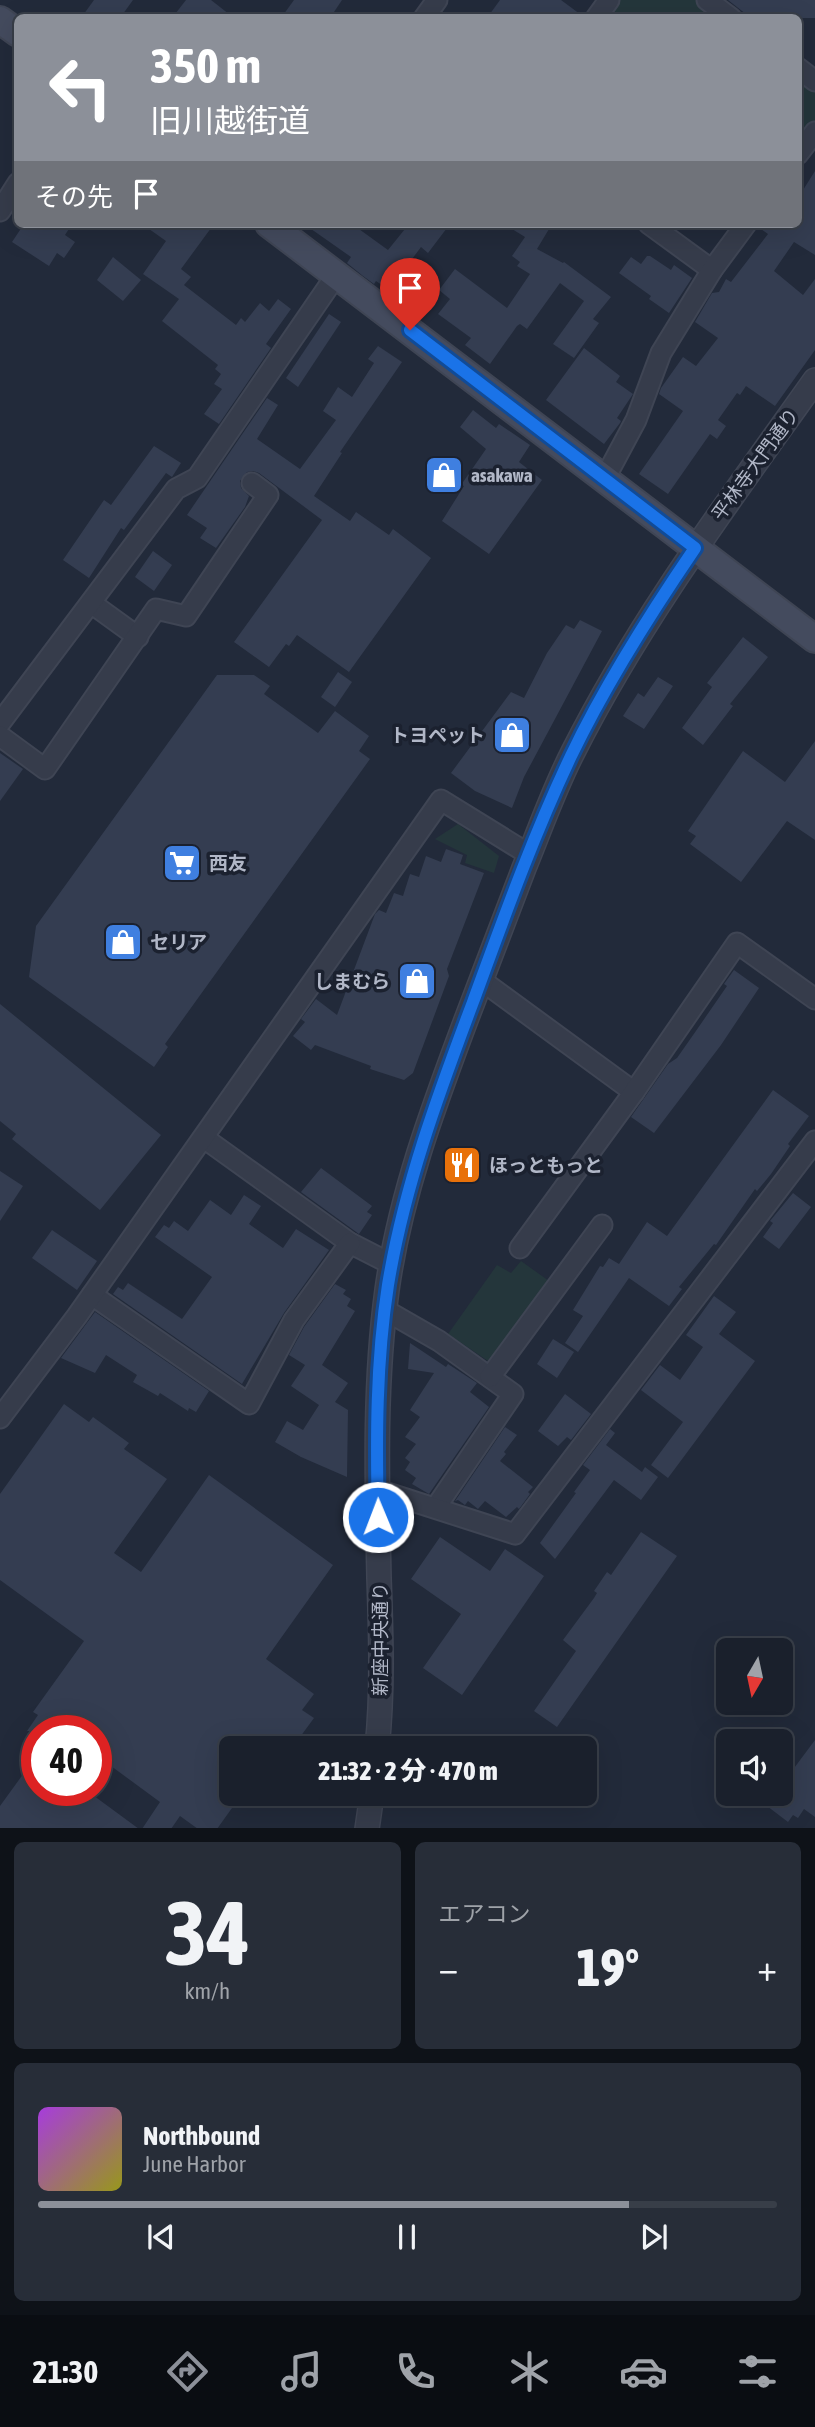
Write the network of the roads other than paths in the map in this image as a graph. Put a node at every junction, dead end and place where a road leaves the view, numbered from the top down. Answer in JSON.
{"nodes":[{"id":1,"x":438,"y":0,"type":"edge"},
{"id":2,"x":427,"y":14,"type":"edge"},
{"id":3,"x":815,"y":132,"type":"edge"},
{"id":4,"x":802,"y":149,"type":"edge"},
{"id":5,"x":14,"y":189,"type":"edge"},
{"id":6,"x":0,"y":211,"type":"edge"},
{"id":7,"x":276,"y":228,"type":"edge"},
{"id":8,"x":654,"y":228,"type":"edge"},
{"id":9,"x":743,"y":228,"type":"edge"},
{"id":10,"x":712,"y":270,"type":"junction"},
{"id":11,"x":337,"y":274,"type":"junction"},
{"id":12,"x":815,"y":380,"type":"edge"},
{"id":13,"x":605,"y":478,"type":"junction"},
{"id":14,"x":252,"y":483,"type":"dead end"},
{"id":15,"x":695,"y":548,"type":"junction"},
{"id":16,"x":91,"y":603,"type":"junction"},
{"id":17,"x":138,"y":637,"type":"junction"},
{"id":18,"x":815,"y":639,"type":"edge"},
{"id":19,"x":0,"y":723,"type":"edge"},
{"id":20,"x":0,"y":736,"type":"edge"},
{"id":21,"x":530,"y":855,"type":"junction"},
{"id":22,"x":481,"y":980,"type":"junction"},
{"id":23,"x":815,"y":999,"type":"edge"},
{"id":24,"x":634,"y":1092,"type":"junction"},
{"id":25,"x":204,"y":1138,"type":"junction"},
{"id":26,"x":815,"y":1141,"type":"edge"},
{"id":27,"x":602,"y":1225,"type":"dead end"},
{"id":28,"x":350,"y":1243,"type":"junction"},
{"id":29,"x":520,"y":1248,"type":"dead end"},
{"id":30,"x":391,"y":1264,"type":"junction"},
{"id":31,"x":92,"y":1295,"type":"junction"},
{"id":32,"x":385,"y":1310,"type":"junction"},
{"id":33,"x":490,"y":1377,"type":"junction"},
{"id":34,"x":0,"y":1418,"type":"edge"},
{"id":35,"x":377,"y":1490,"type":"junction"},
{"id":36,"x":436,"y":1507,"type":"junction"},
{"id":37,"x":378,"y":1736,"type":"edge"},
{"id":38,"x":370,"y":1806,"type":"edge"},
{"id":39,"x":367,"y":1828,"type":"edge"}],
"edges":[{"from":1,"to":2,"type":"street"},
{"from":3,"to":4,"type":"street"},
{"from":5,"to":6,"type":"street"},
{"from":7,"to":11,"type":"main road"},
{"from":8,"to":10,"type":"street"},
{"from":9,"to":10,"type":"street"},
{"from":10,"to":13,"type":"street"},
{"from":11,"to":13,"type":"main road"},
{"from":11,"to":16,"type":"street"},
{"from":12,"to":15,"type":"street","name":"平林寺大門通り"},
{"from":13,"to":15,"type":"main road"},
{"from":14,"to":17,"type":"street"},
{"from":15,"to":18,"type":"main road"},
{"from":15,"to":21,"type":"street","name":"新座中央通り"},
{"from":16,"to":17,"type":"street"},
{"from":16,"to":19,"type":"street"},
{"from":17,"to":20,"type":"street"},
{"from":21,"to":22,"type":"street","name":"新座中央通り"},
{"from":21,"to":25,"type":"street"},
{"from":22,"to":24,"type":"street"},
{"from":22,"to":30,"type":"street","name":"新座中央通り"},
{"from":23,"to":24,"type":"street"},
{"from":24,"to":29,"type":"street"},
{"from":25,"to":28,"type":"street"},
{"from":25,"to":31,"type":"street"},
{"from":26,"to":36,"type":"street"},
{"from":27,"to":33,"type":"street"},
{"from":28,"to":30,"type":"street"},
{"from":28,"to":31,"type":"street"},
{"from":30,"to":32,"type":"street","name":"新座中央通り"},
{"from":31,"to":34,"type":"street"},
{"from":32,"to":33,"type":"street"},
{"from":32,"to":35,"type":"street","name":"新座中央通り"},
{"from":33,"to":36,"type":"street"},
{"from":35,"to":36,"type":"street"},
{"from":35,"to":37,"type":"street","name":"新座中央通り"},
{"from":38,"to":39,"type":"street"}]}
